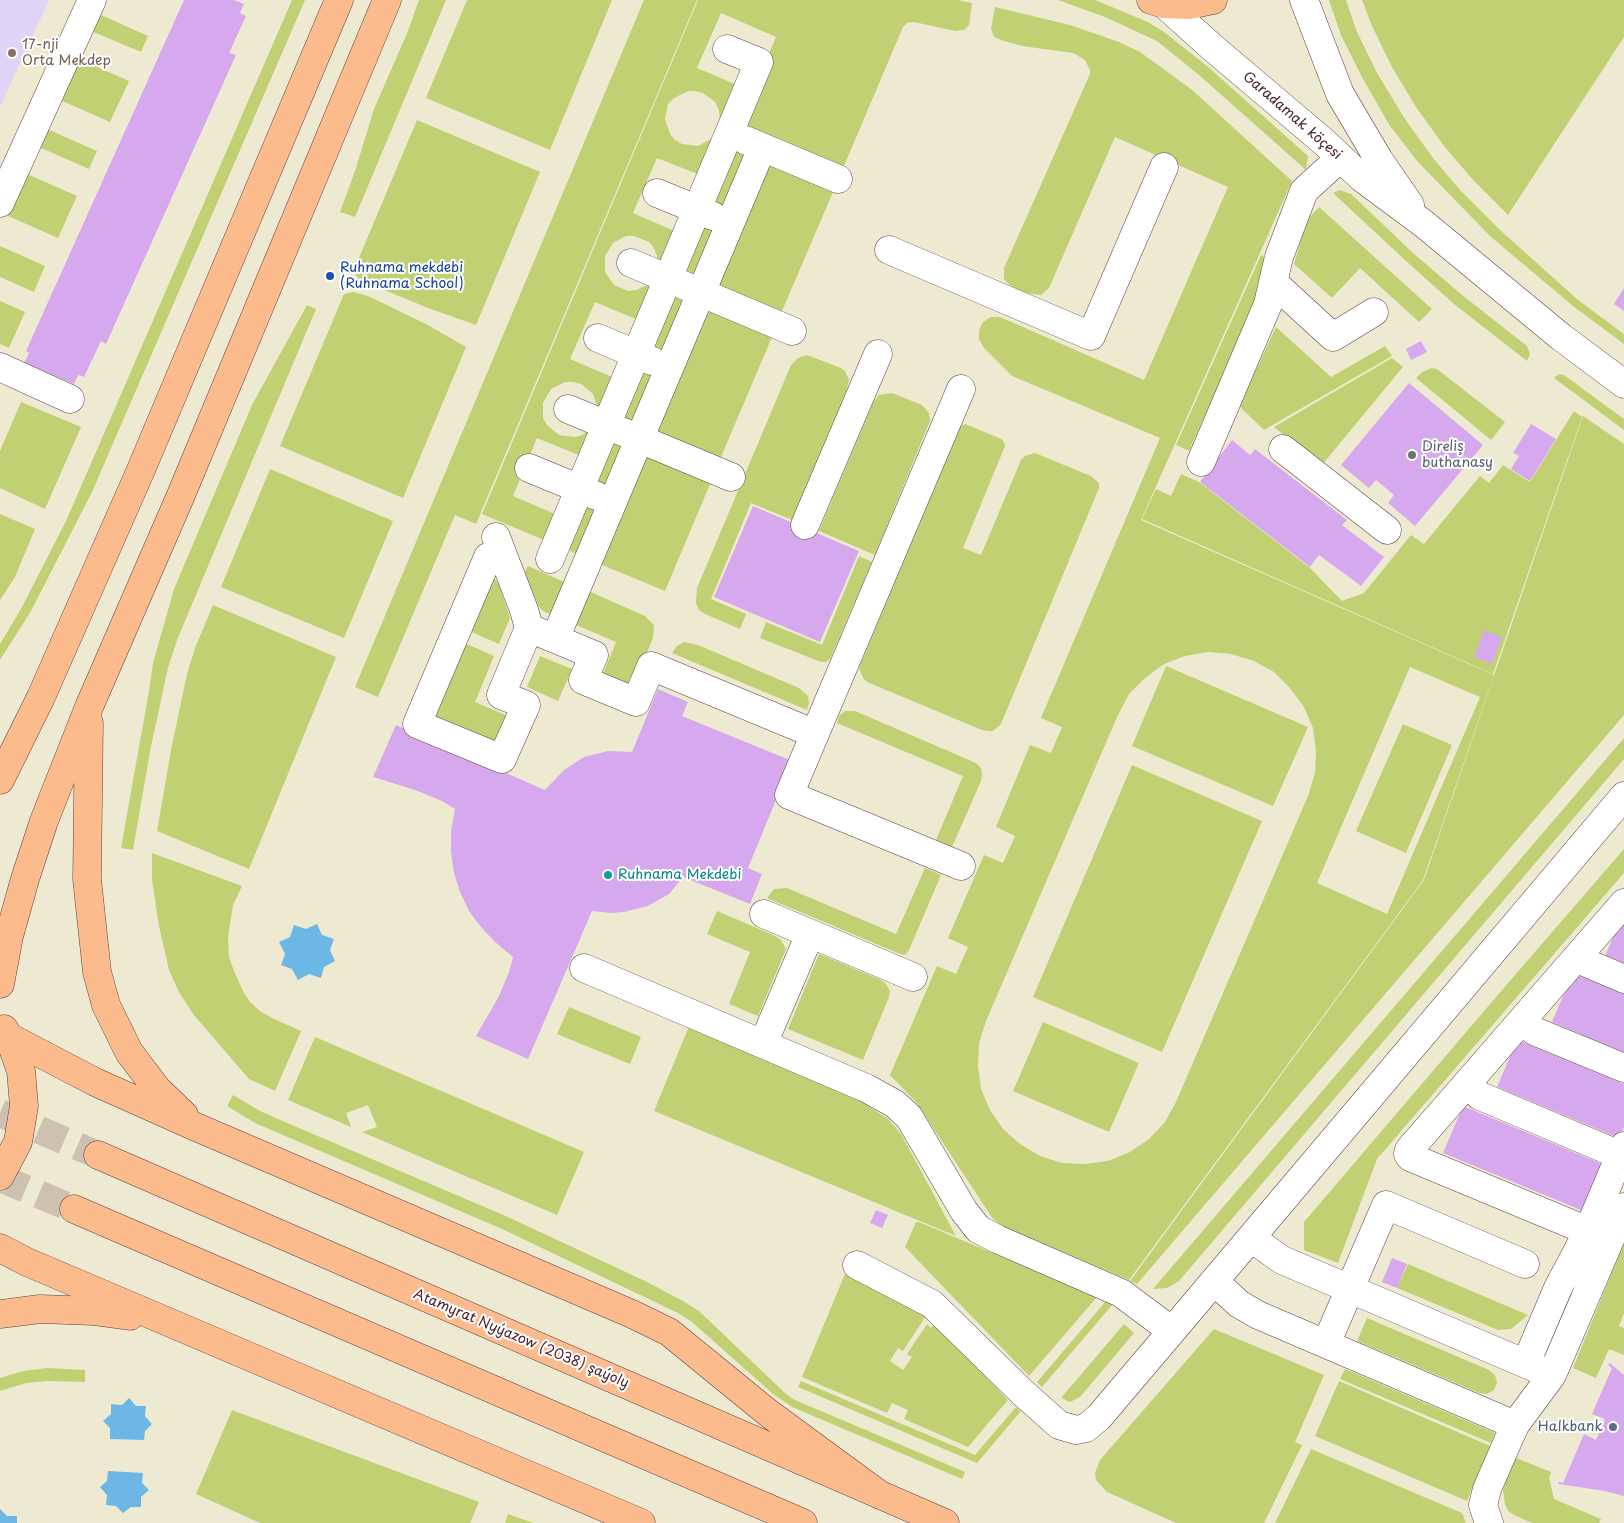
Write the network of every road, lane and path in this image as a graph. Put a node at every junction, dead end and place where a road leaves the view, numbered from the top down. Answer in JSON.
{"nodes":[{"id":1,"x":92,"y":0,"type":"edge"},
{"id":2,"x":339,"y":0,"type":"edge"},
{"id":3,"x":387,"y":0,"type":"edge"},
{"id":4,"x":1213,"y":0,"type":"edge"},
{"id":5,"x":1304,"y":0,"type":"edge"},
{"id":6,"x":1158,"y":2,"type":"edge"},
{"id":7,"x":727,"y":49,"type":"dead end"},
{"id":8,"x":723,"y":131,"type":"junction"},
{"id":9,"x":762,"y":148,"type":"junction"},
{"id":10,"x":1340,"y":158,"type":"junction"},
{"id":11,"x":1164,"y":167,"type":"dead end"},
{"id":12,"x":838,"y":180,"type":"dead end"},
{"id":13,"x":657,"y":192,"type":"dead end"},
{"id":14,"x":0,"y":203,"type":"edge"},
{"id":15,"x":697,"y":210,"type":"junction"},
{"id":16,"x":731,"y":223,"type":"junction"},
{"id":17,"x":1424,"y":224,"type":"junction"},
{"id":18,"x":888,"y":250,"type":"dead end"},
{"id":19,"x":631,"y":263,"type":"dead end"},
{"id":20,"x":668,"y":279,"type":"junction"},
{"id":21,"x":1273,"y":282,"type":"junction"},
{"id":22,"x":701,"y":292,"type":"junction"},
{"id":23,"x":1374,"y":312,"type":"dead end"},
{"id":24,"x":792,"y":331,"type":"dead end"},
{"id":25,"x":598,"y":338,"type":"dead end"},
{"id":26,"x":636,"y":354,"type":"junction"},
{"id":27,"x":878,"y":354,"type":"dead end"},
{"id":28,"x":0,"y":367,"type":"edge"},
{"id":29,"x":670,"y":368,"type":"junction"},
{"id":30,"x":1624,"y":384,"type":"edge"},
{"id":31,"x":961,"y":389,"type":"dead end"},
{"id":32,"x":70,"y":399,"type":"dead end"},
{"id":33,"x":568,"y":409,"type":"dead end"},
{"id":34,"x":607,"y":425,"type":"junction"},
{"id":35,"x":640,"y":439,"type":"junction"},
{"id":36,"x":1283,"y":449,"type":"dead end"},
{"id":37,"x":1200,"y":462,"type":"dead end"},
{"id":38,"x":529,"y":468,"type":"dead end"},
{"id":39,"x":731,"y":477,"type":"dead end"},
{"id":40,"x":580,"y":490,"type":"junction"},
{"id":41,"x":613,"y":502,"type":"junction"},
{"id":42,"x":805,"y":526,"type":"dead end"},
{"id":43,"x":1387,"y":530,"type":"dead end"},
{"id":44,"x":550,"y":559,"type":"dead end"},
{"id":45,"x":529,"y":628,"type":"junction"},
{"id":46,"x":556,"y":640,"type":"junction"},
{"id":47,"x":41,"y":697,"type":"junction"},
{"id":48,"x":89,"y":707,"type":"junction"},
{"id":49,"x":815,"y":734,"type":"junction"},
{"id":50,"x":0,"y":737,"type":"edge"},
{"id":51,"x":0,"y":780,"type":"edge"},
{"id":52,"x":1624,"y":796,"type":"edge"},
{"id":53,"x":961,"y":866,"type":"dead end"},
{"id":54,"x":1624,"y":903,"type":"edge"},
{"id":55,"x":764,"y":914,"type":"dead end"},
{"id":56,"x":810,"y":934,"type":"junction"},
{"id":57,"x":1579,"y":955,"type":"junction"},
{"id":58,"x":584,"y":968,"type":"dead end"},
{"id":59,"x":913,"y":976,"type":"dead end"},
{"id":60,"x":1624,"y":979,"type":"edge"},
{"id":61,"x":0,"y":984,"type":"edge"},
{"id":62,"x":1522,"y":1020,"type":"junction"},
{"id":63,"x":5,"y":1030,"type":"edge"},
{"id":64,"x":763,"y":1044,"type":"junction"},
{"id":65,"x":1624,"y":1068,"type":"edge"},
{"id":66,"x":1467,"y":1084,"type":"junction"},
{"id":67,"x":196,"y":1127,"type":"junction"},
{"id":68,"x":1622,"y":1151,"type":"edge"},
{"id":69,"x":98,"y":1155,"type":"tunnel mouth"},
{"id":70,"x":0,"y":1176,"type":"edge"},
{"id":71,"x":1624,"y":1207,"type":"edge"},
{"id":72,"x":74,"y":1209,"type":"tunnel mouth"},
{"id":73,"x":1588,"y":1231,"type":"junction"},
{"id":74,"x":1251,"y":1238,"type":"junction"},
{"id":75,"x":0,"y":1248,"type":"edge"},
{"id":76,"x":1525,"y":1264,"type":"dead end"},
{"id":77,"x":857,"y":1265,"type":"dead end"},
{"id":78,"x":1214,"y":1281,"type":"junction"},
{"id":79,"x":1350,"y":1289,"type":"junction"},
{"id":80,"x":0,"y":1314,"type":"edge"},
{"id":81,"x":166,"y":1322,"type":"junction"},
{"id":82,"x":1172,"y":1331,"type":"junction"},
{"id":83,"x":1326,"y":1344,"type":"junction"},
{"id":84,"x":1526,"y":1363,"type":"junction"},
{"id":85,"x":1552,"y":1375,"type":"junction"},
{"id":86,"x":1515,"y":1425,"type":"junction"},
{"id":87,"x":880,"y":1495,"type":"junction"},
{"id":88,"x":641,"y":1523,"type":"edge"},
{"id":89,"x":803,"y":1523,"type":"edge"},
{"id":90,"x":945,"y":1523,"type":"edge"},
{"id":91,"x":1489,"y":1523,"type":"edge"}],
"edges":[{"from":1,"to":14,"type":"street"},
{"from":2,"to":47,"type":"main road"},
{"from":3,"to":48,"type":"main road"},
{"from":4,"to":6,"type":"main road"},
{"from":5,"to":17,"type":"street","name":"Garadamak köçesi"},
{"from":6,"to":10,"type":"street","name":"Garadamak köçesi"},
{"from":7,"to":8,"type":"street"},
{"from":8,"to":9,"type":"street"},
{"from":8,"to":15,"type":"street"},
{"from":9,"to":12,"type":"street"},
{"from":9,"to":16,"type":"street"},
{"from":10,"to":17,"type":"street","name":"Garadamak köçesi"},
{"from":10,"to":21,"type":"street"},
{"from":11,"to":18,"type":"street"},
{"from":13,"to":15,"type":"street"},
{"from":15,"to":16,"type":"street"},
{"from":15,"to":20,"type":"street"},
{"from":16,"to":22,"type":"street"},
{"from":17,"to":30,"type":"street","name":"Garadamak köçesi"},
{"from":19,"to":20,"type":"street"},
{"from":20,"to":22,"type":"street"},
{"from":20,"to":26,"type":"street"},
{"from":21,"to":23,"type":"street"},
{"from":21,"to":37,"type":"street"},
{"from":22,"to":24,"type":"street"},
{"from":22,"to":29,"type":"street"},
{"from":25,"to":26,"type":"street"},
{"from":26,"to":29,"type":"street"},
{"from":26,"to":34,"type":"street"},
{"from":27,"to":42,"type":"street"},
{"from":28,"to":32,"type":"street"},
{"from":29,"to":35,"type":"street"},
{"from":31,"to":49,"type":"street"},
{"from":33,"to":34,"type":"street"},
{"from":34,"to":35,"type":"street"},
{"from":34,"to":40,"type":"street"},
{"from":35,"to":39,"type":"street"},
{"from":35,"to":41,"type":"street"},
{"from":36,"to":43,"type":"street"},
{"from":38,"to":40,"type":"street"},
{"from":40,"to":41,"type":"street"},
{"from":40,"to":44,"type":"street"},
{"from":41,"to":46,"type":"street"},
{"from":45,"to":45,"type":"street"},
{"from":45,"to":46,"type":"street"},
{"from":46,"to":49,"type":"street"},
{"from":47,"to":50,"type":"main road"},
{"from":47,"to":51,"type":"main road"},
{"from":48,"to":61,"type":"main road"},
{"from":48,"to":67,"type":"main road"},
{"from":49,"to":53,"type":"street"},
{"from":52,"to":74,"type":"street"},
{"from":54,"to":57,"type":"street"},
{"from":55,"to":56,"type":"street"},
{"from":56,"to":59,"type":"street"},
{"from":56,"to":64,"type":"street"},
{"from":57,"to":60,"type":"street"},
{"from":57,"to":62,"type":"street"},
{"from":58,"to":64,"type":"street"},
{"from":62,"to":65,"type":"street"},
{"from":62,"to":66,"type":"street"},
{"from":63,"to":67,"type":"main road"},
{"from":63,"to":70,"type":"main road"},
{"from":64,"to":82,"type":"street"},
{"from":66,"to":68,"type":"street"},
{"from":66,"to":73,"type":"street"},
{"from":67,"to":87,"type":"main road"},
{"from":68,"to":73,"type":"street"},
{"from":69,"to":87,"type":"main road","name":"Atamyrat Nyýazow (2038) şaýoly"},
{"from":71,"to":85,"type":"street"},
{"from":72,"to":89,"type":"main road"},
{"from":73,"to":84,"type":"street"},
{"from":74,"to":78,"type":"street"},
{"from":74,"to":79,"type":"street"},
{"from":75,"to":81,"type":"main road"},
{"from":76,"to":79,"type":"street"},
{"from":77,"to":82,"type":"street"},
{"from":78,"to":82,"type":"street"},
{"from":78,"to":83,"type":"street"},
{"from":79,"to":83,"type":"street"},
{"from":79,"to":84,"type":"street"},
{"from":80,"to":81,"type":"main road"},
{"from":81,"to":88,"type":"main road"},
{"from":83,"to":86,"type":"street"},
{"from":84,"to":85,"type":"street"},
{"from":85,"to":86,"type":"street"},
{"from":86,"to":91,"type":"street"},
{"from":87,"to":90,"type":"main road","name":"Atamyrat Nyýazow (2038) şaýoly"}]}
